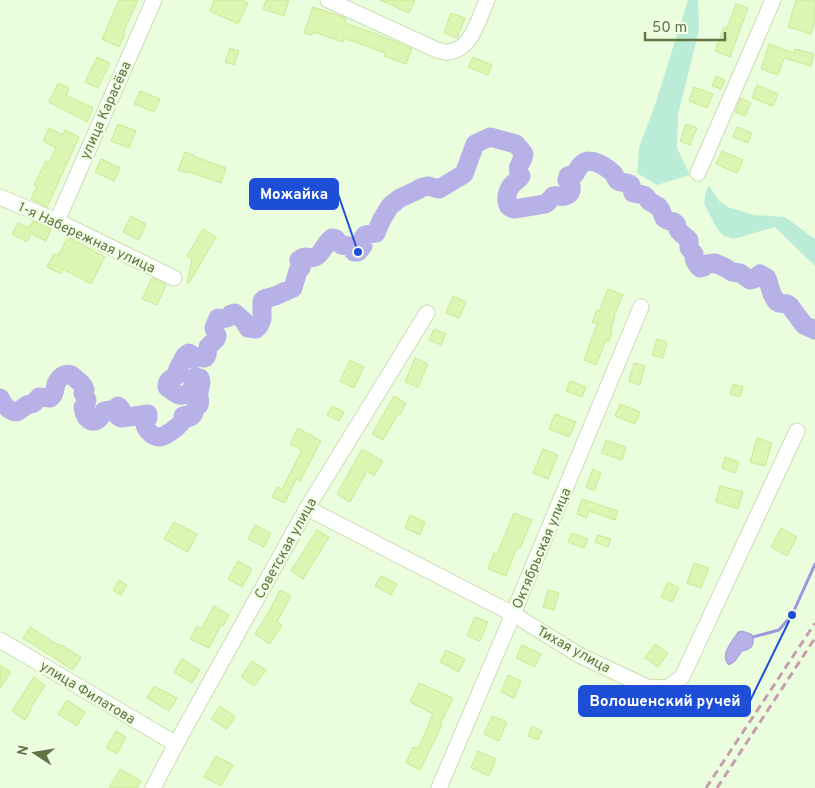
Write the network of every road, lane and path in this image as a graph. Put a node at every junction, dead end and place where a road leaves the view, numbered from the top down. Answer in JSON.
{"nodes":[{"id":1,"x":154,"y":0,"type":"edge"},
{"id":2,"x":328,"y":0,"type":"edge"},
{"id":3,"x":487,"y":0,"type":"edge"},
{"id":4,"x":773,"y":0,"type":"edge"},
{"id":5,"x":698,"y":173,"type":"dead end"},
{"id":6,"x":0,"y":197,"type":"edge"},
{"id":7,"x":56,"y":221,"type":"junction"},
{"id":8,"x":174,"y":278,"type":"dead end"},
{"id":9,"x":641,"y":307,"type":"dead end"},
{"id":10,"x":427,"y":313,"type":"dead end"},
{"id":11,"x":797,"y":431,"type":"dead end"},
{"id":12,"x":307,"y":508,"type":"junction"},
{"id":13,"x":513,"y":614,"type":"junction"},
{"id":14,"x":0,"y":640,"type":"edge"},
{"id":15,"x":176,"y":744,"type":"junction"},
{"id":16,"x":153,"y":788,"type":"edge"},
{"id":17,"x":439,"y":788,"type":"edge"}],
"edges":[{"from":1,"to":7,"type":"street","name":"улица Карасёва"},
{"from":2,"to":3,"type":"street"},
{"from":4,"to":5,"type":"street"},
{"from":6,"to":7,"type":"street","name":"1-я Набережная улица"},
{"from":7,"to":8,"type":"street","name":"1-я Набережная улица"},
{"from":9,"to":13,"type":"street","name":"Октябрьская улица"},
{"from":10,"to":12,"type":"street","name":"Советская улица"},
{"from":11,"to":13,"type":"street","name":"Тихая улица"},
{"from":12,"to":13,"type":"street","name":"Тихая улица"},
{"from":12,"to":15,"type":"street","name":"Советская улица"},
{"from":13,"to":17,"type":"street","name":"Октябрьская улица"},
{"from":14,"to":15,"type":"street","name":"улица Филатова"},
{"from":15,"to":16,"type":"street","name":"Советская улица"}]}
